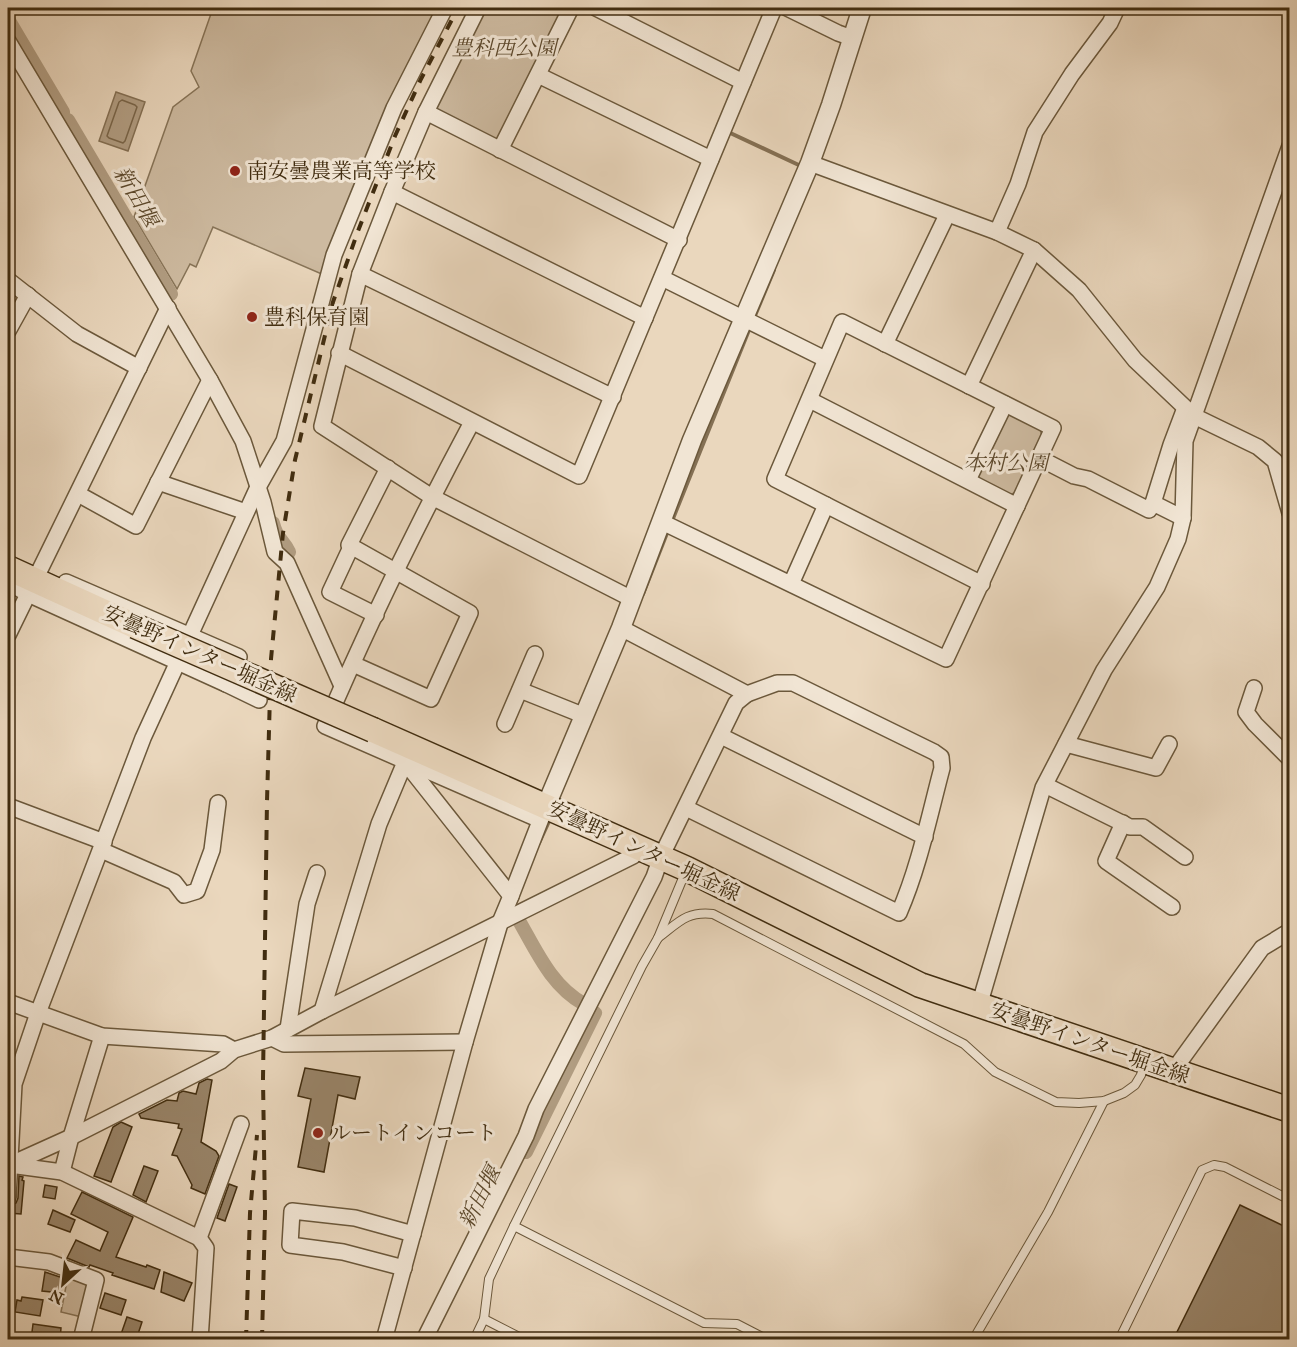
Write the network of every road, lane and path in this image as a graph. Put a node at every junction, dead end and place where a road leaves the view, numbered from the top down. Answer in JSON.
{"nodes":[{"id":1,"x":445,"y":8,"type":"edge"},
{"id":2,"x":478,"y":8,"type":"edge"},
{"id":3,"x":571,"y":8,"type":"edge"},
{"id":4,"x":596,"y":8,"type":"edge"},
{"id":5,"x":774,"y":8,"type":"edge"},
{"id":6,"x":787,"y":8,"type":"edge"},
{"id":7,"x":861,"y":8,"type":"edge"},
{"id":8,"x":1117,"y":8,"type":"edge"},
{"id":9,"x":852,"y":38,"type":"junction"},
{"id":10,"x":8,"y":41,"type":"edge"},
{"id":11,"x":538,"y":75,"type":"junction"},
{"id":12,"x":743,"y":81,"type":"junction"},
{"id":13,"x":426,"y":112,"type":"junction"},
{"id":14,"x":1290,"y":146,"type":"edge"},
{"id":15,"x":500,"y":150,"type":"junction"},
{"id":16,"x":711,"y":159,"type":"junction"},
{"id":17,"x":810,"y":163,"type":"junction"},
{"id":18,"x":392,"y":192,"type":"junction"},
{"id":19,"x":947,"y":215,"type":"junction"},
{"id":20,"x":997,"y":232,"type":"junction"},
{"id":21,"x":678,"y":240,"type":"junction"},
{"id":22,"x":1034,"y":250,"type":"junction"},
{"id":23,"x":360,"y":274,"type":"junction"},
{"id":24,"x":662,"y":278,"type":"junction"},
{"id":25,"x":8,"y":280,"type":"edge"},
{"id":26,"x":28,"y":295,"type":"junction"},
{"id":27,"x":168,"y":308,"type":"junction"},
{"id":28,"x":645,"y":318,"type":"junction"},
{"id":29,"x":744,"y":318,"type":"junction"},
{"id":30,"x":8,"y":331,"type":"edge"},
{"id":31,"x":885,"y":344,"type":"junction"},
{"id":32,"x":339,"y":353,"type":"junction"},
{"id":33,"x":825,"y":358,"type":"junction"},
{"id":34,"x":138,"y":369,"type":"junction"},
{"id":35,"x":210,"y":380,"type":"junction"},
{"id":36,"x":969,"y":386,"type":"junction"},
{"id":37,"x":613,"y":397,"type":"junction"},
{"id":38,"x":810,"y":400,"type":"junction"},
{"id":39,"x":1005,"y":404,"type":"junction"},
{"id":40,"x":1190,"y":412,"type":"junction"},
{"id":41,"x":472,"y":422,"type":"junction"},
{"id":42,"x":1039,"y":459,"type":"junction"},
{"id":43,"x":388,"y":468,"type":"junction"},
{"id":44,"x":968,"y":480,"type":"junction"},
{"id":45,"x":158,"y":482,"type":"junction"},
{"id":46,"x":257,"y":489,"type":"junction"},
{"id":47,"x":78,"y":494,"type":"junction"},
{"id":48,"x":432,"y":497,"type":"junction"},
{"id":49,"x":1153,"y":503,"type":"junction"},
{"id":50,"x":826,"y":505,"type":"junction"},
{"id":51,"x":1017,"y":506,"type":"junction"},
{"id":52,"x":246,"y":512,"type":"junction"},
{"id":53,"x":1290,"y":513,"type":"edge"},
{"id":54,"x":1183,"y":518,"type":"junction"},
{"id":55,"x":662,"y":522,"type":"junction"},
{"id":56,"x":351,"y":546,"type":"junction"},
{"id":57,"x":8,"y":557,"type":"edge"},
{"id":58,"x":8,"y":568,"type":"edge"},
{"id":59,"x":396,"y":573,"type":"junction"},
{"id":60,"x":34,"y":581,"type":"junction"},
{"id":61,"x":8,"y":582,"type":"edge"},
{"id":62,"x":791,"y":584,"type":"junction"},
{"id":63,"x":982,"y":584,"type":"junction"},
{"id":64,"x":632,"y":599,"type":"junction"},
{"id":65,"x":376,"y":615,"type":"junction"},
{"id":66,"x":621,"y":628,"type":"junction"},
{"id":67,"x":190,"y":634,"type":"junction"},
{"id":68,"x":8,"y":635,"type":"edge"},
{"id":69,"x":535,"y":654,"type":"dead end"},
{"id":70,"x":177,"y":661,"type":"junction"},
{"id":71,"x":353,"y":664,"type":"junction"},
{"id":72,"x":226,"y":684,"type":"junction"},
{"id":73,"x":342,"y":687,"type":"junction"},
{"id":74,"x":1254,"y":688,"type":"dead end"},
{"id":75,"x":520,"y":690,"type":"junction"},
{"id":76,"x":747,"y":694,"type":"junction"},
{"id":77,"x":258,"y":700,"type":"dead end"},
{"id":78,"x":335,"y":701,"type":"junction"},
{"id":79,"x":585,"y":716,"type":"junction"},
{"id":80,"x":505,"y":724,"type":"dead end"},
{"id":81,"x":720,"y":736,"type":"junction"},
{"id":82,"x":1066,"y":744,"type":"junction"},
{"id":83,"x":1169,"y":744,"type":"dead end"},
{"id":84,"x":1290,"y":759,"type":"edge"},
{"id":85,"x":405,"y":762,"type":"junction"},
{"id":86,"x":1045,"y":785,"type":"junction"},
{"id":87,"x":218,"y":803,"type":"dead end"},
{"id":88,"x":8,"y":806,"type":"edge"},
{"id":89,"x":546,"y":807,"type":"junction"},
{"id":90,"x":686,"y":808,"type":"junction"},
{"id":91,"x":1123,"y":823,"type":"junction"},
{"id":92,"x":925,"y":837,"type":"junction"},
{"id":93,"x":102,"y":846,"type":"junction"},
{"id":94,"x":639,"y":847,"type":"junction"},
{"id":95,"x":661,"y":857,"type":"junction"},
{"id":96,"x":1185,"y":857,"type":"dead end"},
{"id":97,"x":687,"y":869,"type":"junction"},
{"id":98,"x":317,"y":873,"type":"dead end"},
{"id":99,"x":511,"y":896,"type":"junction"},
{"id":100,"x":1172,"y":907,"type":"dead end"},
{"id":101,"x":501,"y":920,"type":"junction"},
{"id":102,"x":1290,"y":931,"type":"edge"},
{"id":103,"x":658,"y":938,"type":"junction"},
{"id":104,"x":8,"y":1002,"type":"edge"},
{"id":105,"x":979,"y":1006,"type":"junction"},
{"id":106,"x":322,"y":1011,"type":"junction"},
{"id":107,"x":38,"y":1013,"type":"junction"},
{"id":108,"x":288,"y":1029,"type":"junction"},
{"id":109,"x":102,"y":1036,"type":"junction"},
{"id":110,"x":272,"y":1038,"type":"junction"},
{"id":111,"x":465,"y":1042,"type":"junction"},
{"id":112,"x":234,"y":1050,"type":"junction"},
{"id":113,"x":1144,"y":1061,"type":"junction"},
{"id":114,"x":1173,"y":1071,"type":"junction"},
{"id":115,"x":1104,"y":1101,"type":"junction"},
{"id":116,"x":1290,"y":1110,"type":"edge"},
{"id":117,"x":241,"y":1124,"type":"dead end"},
{"id":118,"x":70,"y":1137,"type":"junction"},
{"id":119,"x":8,"y":1165,"type":"edge"},
{"id":120,"x":62,"y":1172,"type":"junction"},
{"id":121,"x":8,"y":1197,"type":"edge"},
{"id":122,"x":1290,"y":1200,"type":"edge"},
{"id":123,"x":514,"y":1226,"type":"junction"},
{"id":124,"x":413,"y":1234,"type":"junction"},
{"id":125,"x":199,"y":1238,"type":"junction"},
{"id":126,"x":8,"y":1257,"type":"edge"},
{"id":127,"x":404,"y":1268,"type":"junction"},
{"id":128,"x":484,"y":1319,"type":"junction"},
{"id":129,"x":81,"y":1340,"type":"edge"},
{"id":130,"x":200,"y":1340,"type":"edge"},
{"id":131,"x":384,"y":1340,"type":"edge"},
{"id":132,"x":424,"y":1340,"type":"edge"},
{"id":133,"x":474,"y":1340,"type":"edge"},
{"id":134,"x":525,"y":1340,"type":"edge"},
{"id":135,"x":768,"y":1340,"type":"edge"},
{"id":136,"x":973,"y":1340,"type":"edge"},
{"id":137,"x":1119,"y":1340,"type":"edge"}],
"edges":[{"from":1,"to":46,"type":"street"},
{"from":2,"to":13,"type":"street"},
{"from":3,"to":11,"type":"street"},
{"from":4,"to":12,"type":"street"},
{"from":5,"to":12,"type":"street"},
{"from":6,"to":9,"type":"street"},
{"from":7,"to":9,"type":"street"},
{"from":8,"to":20,"type":"street"},
{"from":9,"to":17,"type":"street"},
{"from":10,"to":27,"type":"street"},
{"from":11,"to":15,"type":"street"},
{"from":11,"to":16,"type":"street"},
{"from":12,"to":16,"type":"street"},
{"from":13,"to":15,"type":"street"},
{"from":13,"to":18,"type":"street"},
{"from":14,"to":40,"type":"street"},
{"from":15,"to":21,"type":"street"},
{"from":16,"to":21,"type":"street"},
{"from":17,"to":19,"type":"street"},
{"from":17,"to":29,"type":"street"},
{"from":18,"to":23,"type":"street"},
{"from":18,"to":28,"type":"street"},
{"from":19,"to":20,"type":"street"},
{"from":19,"to":31,"type":"street"},
{"from":20,"to":22,"type":"street"},
{"from":21,"to":24,"type":"street"},
{"from":22,"to":36,"type":"street"},
{"from":22,"to":40,"type":"street"},
{"from":23,"to":32,"type":"street"},
{"from":23,"to":37,"type":"street"},
{"from":24,"to":28,"type":"street"},
{"from":24,"to":29,"type":"street"},
{"from":25,"to":26,"type":"street"},
{"from":26,"to":30,"type":"street"},
{"from":26,"to":34,"type":"street"},
{"from":27,"to":34,"type":"street"},
{"from":27,"to":35,"type":"street"},
{"from":28,"to":37,"type":"street"},
{"from":29,"to":33,"type":"street"},
{"from":29,"to":55,"type":"street"},
{"from":31,"to":33,"type":"street"},
{"from":31,"to":36,"type":"street"},
{"from":32,"to":41,"type":"street"},
{"from":32,"to":43,"type":"street"},
{"from":33,"to":38,"type":"street"},
{"from":34,"to":47,"type":"street"},
{"from":35,"to":45,"type":"street"},
{"from":35,"to":46,"type":"street"},
{"from":36,"to":39,"type":"street"},
{"from":37,"to":41,"type":"street"},
{"from":38,"to":44,"type":"street"},
{"from":38,"to":50,"type":"street"},
{"from":39,"to":42,"type":"street"},
{"from":39,"to":44,"type":"street"},
{"from":40,"to":49,"type":"street"},
{"from":40,"to":53,"type":"street"},
{"from":40,"to":54,"type":"street"},
{"from":41,"to":48,"type":"street"},
{"from":42,"to":49,"type":"street"},
{"from":42,"to":51,"type":"street"},
{"from":43,"to":48,"type":"street"},
{"from":43,"to":56,"type":"street"},
{"from":44,"to":51,"type":"street"},
{"from":45,"to":47,"type":"street"},
{"from":45,"to":52,"type":"street"},
{"from":46,"to":52,"type":"street"},
{"from":46,"to":73,"type":"street"},
{"from":47,"to":60,"type":"street"},
{"from":48,"to":59,"type":"street"},
{"from":48,"to":64,"type":"street"},
{"from":49,"to":54,"type":"street"},
{"from":50,"to":62,"type":"street"},
{"from":50,"to":63,"type":"street"},
{"from":51,"to":63,"type":"street"},
{"from":52,"to":67,"type":"street"},
{"from":54,"to":82,"type":"street"},
{"from":55,"to":62,"type":"street"},
{"from":55,"to":64,"type":"street"},
{"from":56,"to":59,"type":"street"},
{"from":56,"to":65,"type":"street"},
{"from":57,"to":60,"type":"street"},
{"from":58,"to":60,"type":"main road","name":"安曇野インター堀金線"},
{"from":59,"to":65,"type":"street"},
{"from":59,"to":71,"type":"street"},
{"from":60,"to":61,"type":"street"},
{"from":60,"to":67,"type":"street"},
{"from":60,"to":68,"type":"street"},
{"from":60,"to":70,"type":"street"},
{"from":60,"to":89,"type":"main road","name":"安曇野インター堀金線","bridge":true},
{"from":62,"to":63,"type":"street"},
{"from":64,"to":66,"type":"street"},
{"from":65,"to":71,"type":"street"},
{"from":66,"to":76,"type":"street"},
{"from":66,"to":79,"type":"street"},
{"from":67,"to":70,"type":"street"},
{"from":67,"to":72,"type":"street"},
{"from":69,"to":75,"type":"street"},
{"from":70,"to":72,"type":"street"},
{"from":70,"to":93,"type":"street"},
{"from":71,"to":73,"type":"street"},
{"from":72,"to":77,"type":"street"},
{"from":73,"to":78,"type":"street"},
{"from":74,"to":84,"type":"street"},
{"from":75,"to":79,"type":"street"},
{"from":75,"to":80,"type":"street"},
{"from":76,"to":81,"type":"street"},
{"from":76,"to":92,"type":"street"},
{"from":78,"to":85,"type":"street"},
{"from":78,"to":89,"type":"street"},
{"from":79,"to":89,"type":"street"},
{"from":81,"to":90,"type":"street"},
{"from":81,"to":92,"type":"street"},
{"from":82,"to":83,"type":"street"},
{"from":82,"to":86,"type":"street"},
{"from":85,"to":89,"type":"street"},
{"from":85,"to":99,"type":"street"},
{"from":85,"to":106,"type":"street"},
{"from":86,"to":91,"type":"street"},
{"from":86,"to":105,"type":"street"},
{"from":87,"to":93,"type":"street"},
{"from":88,"to":93,"type":"street"},
{"from":89,"to":94,"type":"main road","name":"安曇野インター堀金線"},
{"from":89,"to":99,"type":"street"},
{"from":90,"to":92,"type":"street"},
{"from":90,"to":95,"type":"street"},
{"from":91,"to":96,"type":"street"},
{"from":91,"to":100,"type":"street"},
{"from":93,"to":107,"type":"street"},
{"from":94,"to":95,"type":"main road","name":"安曇野インター堀金線"},
{"from":94,"to":101,"type":"street"},
{"from":95,"to":97,"type":"main road","name":"安曇野インター堀金線"},
{"from":95,"to":132,"type":"street"},
{"from":97,"to":103,"type":"lane"},
{"from":97,"to":105,"type":"main road","name":"安曇野インター堀金線"},
{"from":98,"to":108,"type":"street"},
{"from":99,"to":101,"type":"street"},
{"from":101,"to":106,"type":"street"},
{"from":101,"to":111,"type":"street"},
{"from":102,"to":114,"type":"street"},
{"from":103,"to":115,"type":"lane"},
{"from":103,"to":123,"type":"lane"},
{"from":104,"to":107,"type":"street"},
{"from":105,"to":113,"type":"main road","name":"安曇野インター堀金線"},
{"from":106,"to":108,"type":"street"},
{"from":107,"to":109,"type":"street"},
{"from":107,"to":119,"type":"street"},
{"from":108,"to":110,"type":"street"},
{"from":109,"to":112,"type":"street"},
{"from":109,"to":118,"type":"street"},
{"from":110,"to":111,"type":"street"},
{"from":110,"to":112,"type":"street"},
{"from":111,"to":124,"type":"street"},
{"from":112,"to":118,"type":"street"},
{"from":113,"to":114,"type":"main road","name":"安曇野インター堀金線"},
{"from":113,"to":115,"type":"lane"},
{"from":114,"to":116,"type":"main road","name":"安曇野インター堀金線"},
{"from":115,"to":136,"type":"lane"},
{"from":117,"to":125,"type":"street"},
{"from":118,"to":119,"type":"street"},
{"from":118,"to":120,"type":"street"},
{"from":119,"to":120,"type":"street"},
{"from":119,"to":121,"type":"street"},
{"from":120,"to":125,"type":"street"},
{"from":122,"to":137,"type":"lane"},
{"from":123,"to":128,"type":"lane"},
{"from":123,"to":135,"type":"lane"},
{"from":124,"to":127,"type":"street"},
{"from":124,"to":127,"type":"street"},
{"from":125,"to":130,"type":"street"},
{"from":126,"to":129,"type":"street"},
{"from":127,"to":131,"type":"street"},
{"from":128,"to":133,"type":"lane"},
{"from":128,"to":134,"type":"lane"}]}
